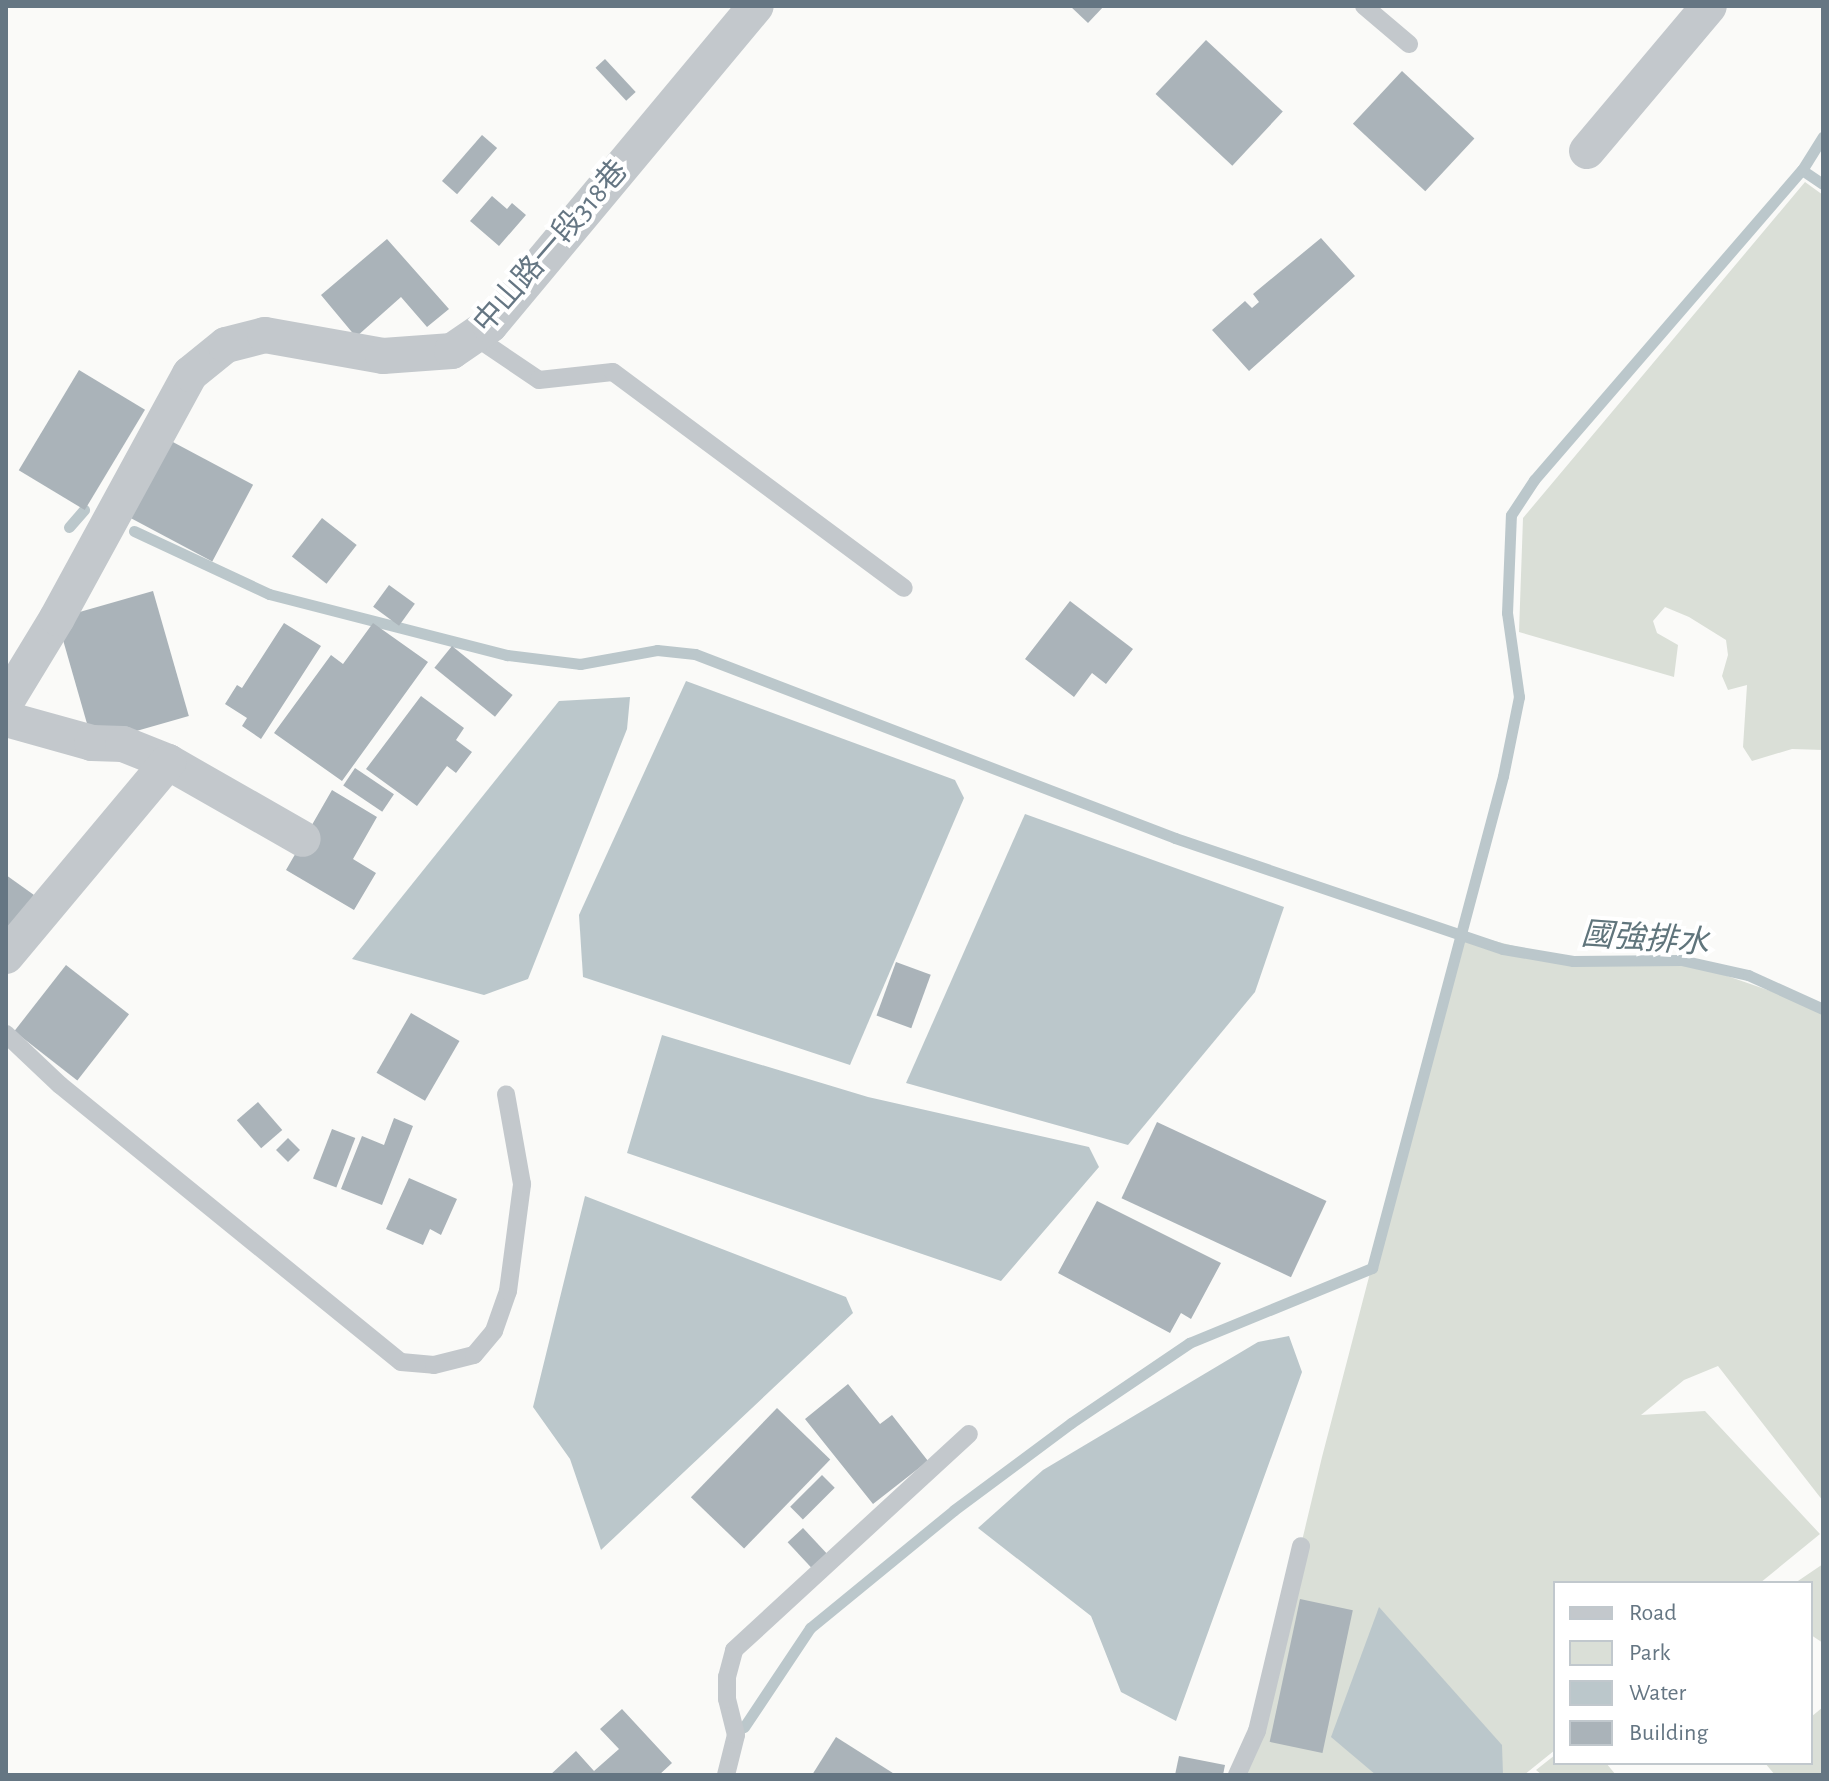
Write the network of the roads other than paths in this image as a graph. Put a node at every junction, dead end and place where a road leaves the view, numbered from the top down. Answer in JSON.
{"nodes":[{"id":1,"x":756,"y":6,"type":"edge"},
{"id":2,"x":1364,"y":6,"type":"edge"},
{"id":3,"x":1709,"y":6,"type":"edge"},
{"id":4,"x":1409,"y":44,"type":"dead end"},
{"id":5,"x":1587,"y":151,"type":"dead end"},
{"id":6,"x":474,"y":336,"type":"junction"},
{"id":7,"x":904,"y":588,"type":"dead end"},
{"id":8,"x":6,"y":702,"type":"edge"},
{"id":9,"x":6,"y":719,"type":"edge"},
{"id":10,"x":168,"y":762,"type":"junction"},
{"id":11,"x":303,"y":839,"type":"dead end"},
{"id":12,"x":6,"y":956,"type":"edge"},
{"id":13,"x":6,"y":1034,"type":"edge"},
{"id":14,"x":506,"y":1094,"type":"dead end"},
{"id":15,"x":969,"y":1434,"type":"dead end"},
{"id":16,"x":1301,"y":1546,"type":"dead end"},
{"id":17,"x":726,"y":1775,"type":"edge"},
{"id":18,"x":1237,"y":1775,"type":"edge"}],
"edges":[{"from":1,"to":6,"type":"street","name":"中山路一段318巷"},
{"from":2,"to":4,"type":"lane"},
{"from":3,"to":5,"type":"street"},
{"from":6,"to":7,"type":"lane"},
{"from":6,"to":8,"type":"street","name":"中山路一段318巷"},
{"from":9,"to":10,"type":"street"},
{"from":10,"to":11,"type":"street"},
{"from":10,"to":12,"type":"street"},
{"from":13,"to":14,"type":"lane"},
{"from":15,"to":17,"type":"lane"},
{"from":16,"to":18,"type":"lane"}]}
